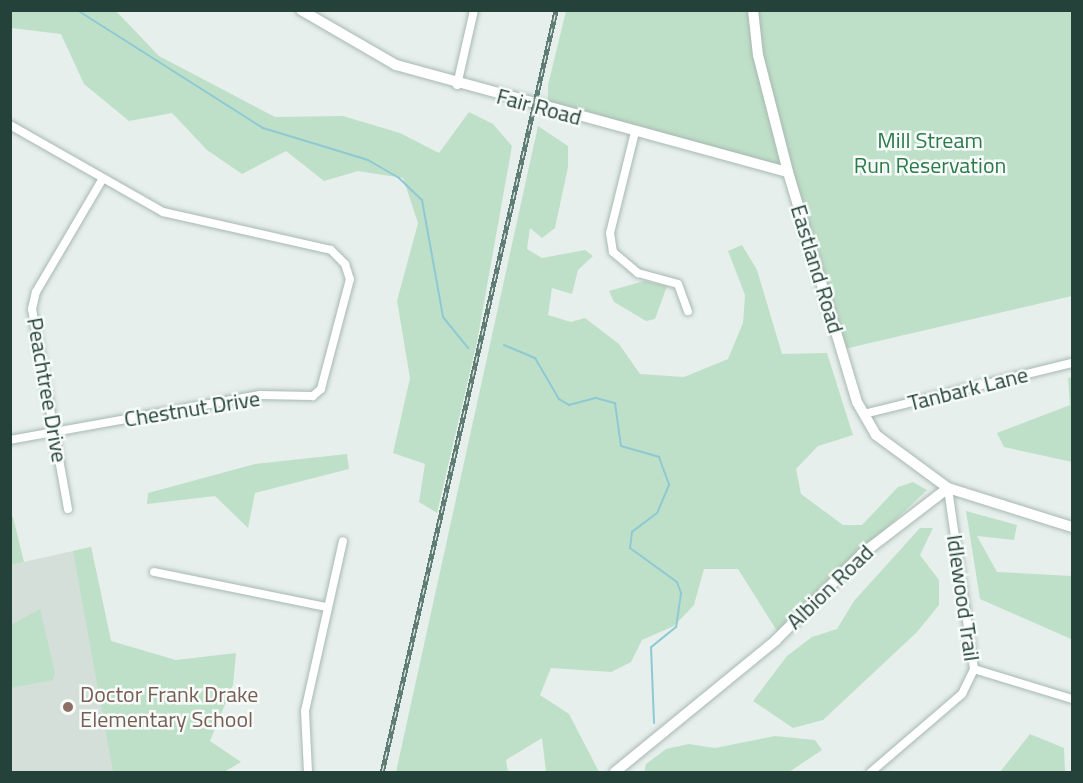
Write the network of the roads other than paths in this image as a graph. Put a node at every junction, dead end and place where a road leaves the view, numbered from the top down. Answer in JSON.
{"nodes":[{"id":1,"x":301,"y":10,"type":"edge"},
{"id":2,"x":474,"y":10,"type":"edge"},
{"id":3,"x":753,"y":10,"type":"edge"},
{"id":4,"x":457,"y":85,"type":"junction"},
{"id":5,"x":10,"y":125,"type":"edge"},
{"id":6,"x":635,"y":132,"type":"junction"},
{"id":7,"x":788,"y":172,"type":"junction"},
{"id":8,"x":102,"y":180,"type":"junction"},
{"id":9,"x":688,"y":311,"type":"dead end"},
{"id":10,"x":1072,"y":363,"type":"edge"},
{"id":11,"x":864,"y":414,"type":"junction"},
{"id":12,"x":54,"y":433,"type":"junction"},
{"id":13,"x":10,"y":440,"type":"edge"},
{"id":14,"x":948,"y":488,"type":"junction"},
{"id":15,"x":68,"y":509,"type":"dead end"},
{"id":16,"x":1072,"y":527,"type":"edge"},
{"id":17,"x":343,"y":541,"type":"dead end"},
{"id":18,"x":154,"y":572,"type":"dead end"},
{"id":19,"x":326,"y":607,"type":"junction"},
{"id":20,"x":974,"y":669,"type":"junction"},
{"id":21,"x":1072,"y":699,"type":"edge"},
{"id":22,"x":308,"y":772,"type":"edge"},
{"id":23,"x":615,"y":772,"type":"edge"},
{"id":24,"x":871,"y":772,"type":"edge"}],
"edges":[{"from":1,"to":4,"type":"street","name":"Fair Road"},
{"from":2,"to":4,"type":"street"},
{"from":3,"to":7,"type":"street","name":"Eastland Road"},
{"from":4,"to":6,"type":"street","name":"Fair Road"},
{"from":5,"to":8,"type":"street"},
{"from":6,"to":7,"type":"street","name":"Fair Road"},
{"from":6,"to":9,"type":"street"},
{"from":7,"to":11,"type":"street","name":"Eastland Road"},
{"from":8,"to":12,"type":"street","name":"Peachtree Drive"},
{"from":8,"to":12,"type":"street","name":"Chestnut Drive"},
{"from":10,"to":11,"type":"street","name":"Tanbark Lane"},
{"from":11,"to":14,"type":"street","name":"Eastland Road"},
{"from":12,"to":13,"type":"street","name":"Chestnut Drive"},
{"from":12,"to":15,"type":"street","name":"Peachtree Drive"},
{"from":14,"to":16,"type":"street"},
{"from":14,"to":20,"type":"street","name":"Idlewood Trail"},
{"from":14,"to":23,"type":"street","name":"Albion Road"},
{"from":17,"to":19,"type":"street"},
{"from":18,"to":19,"type":"street"},
{"from":19,"to":22,"type":"street"},
{"from":20,"to":21,"type":"street"},
{"from":20,"to":24,"type":"street","name":"Idlewood Trail"}]}
